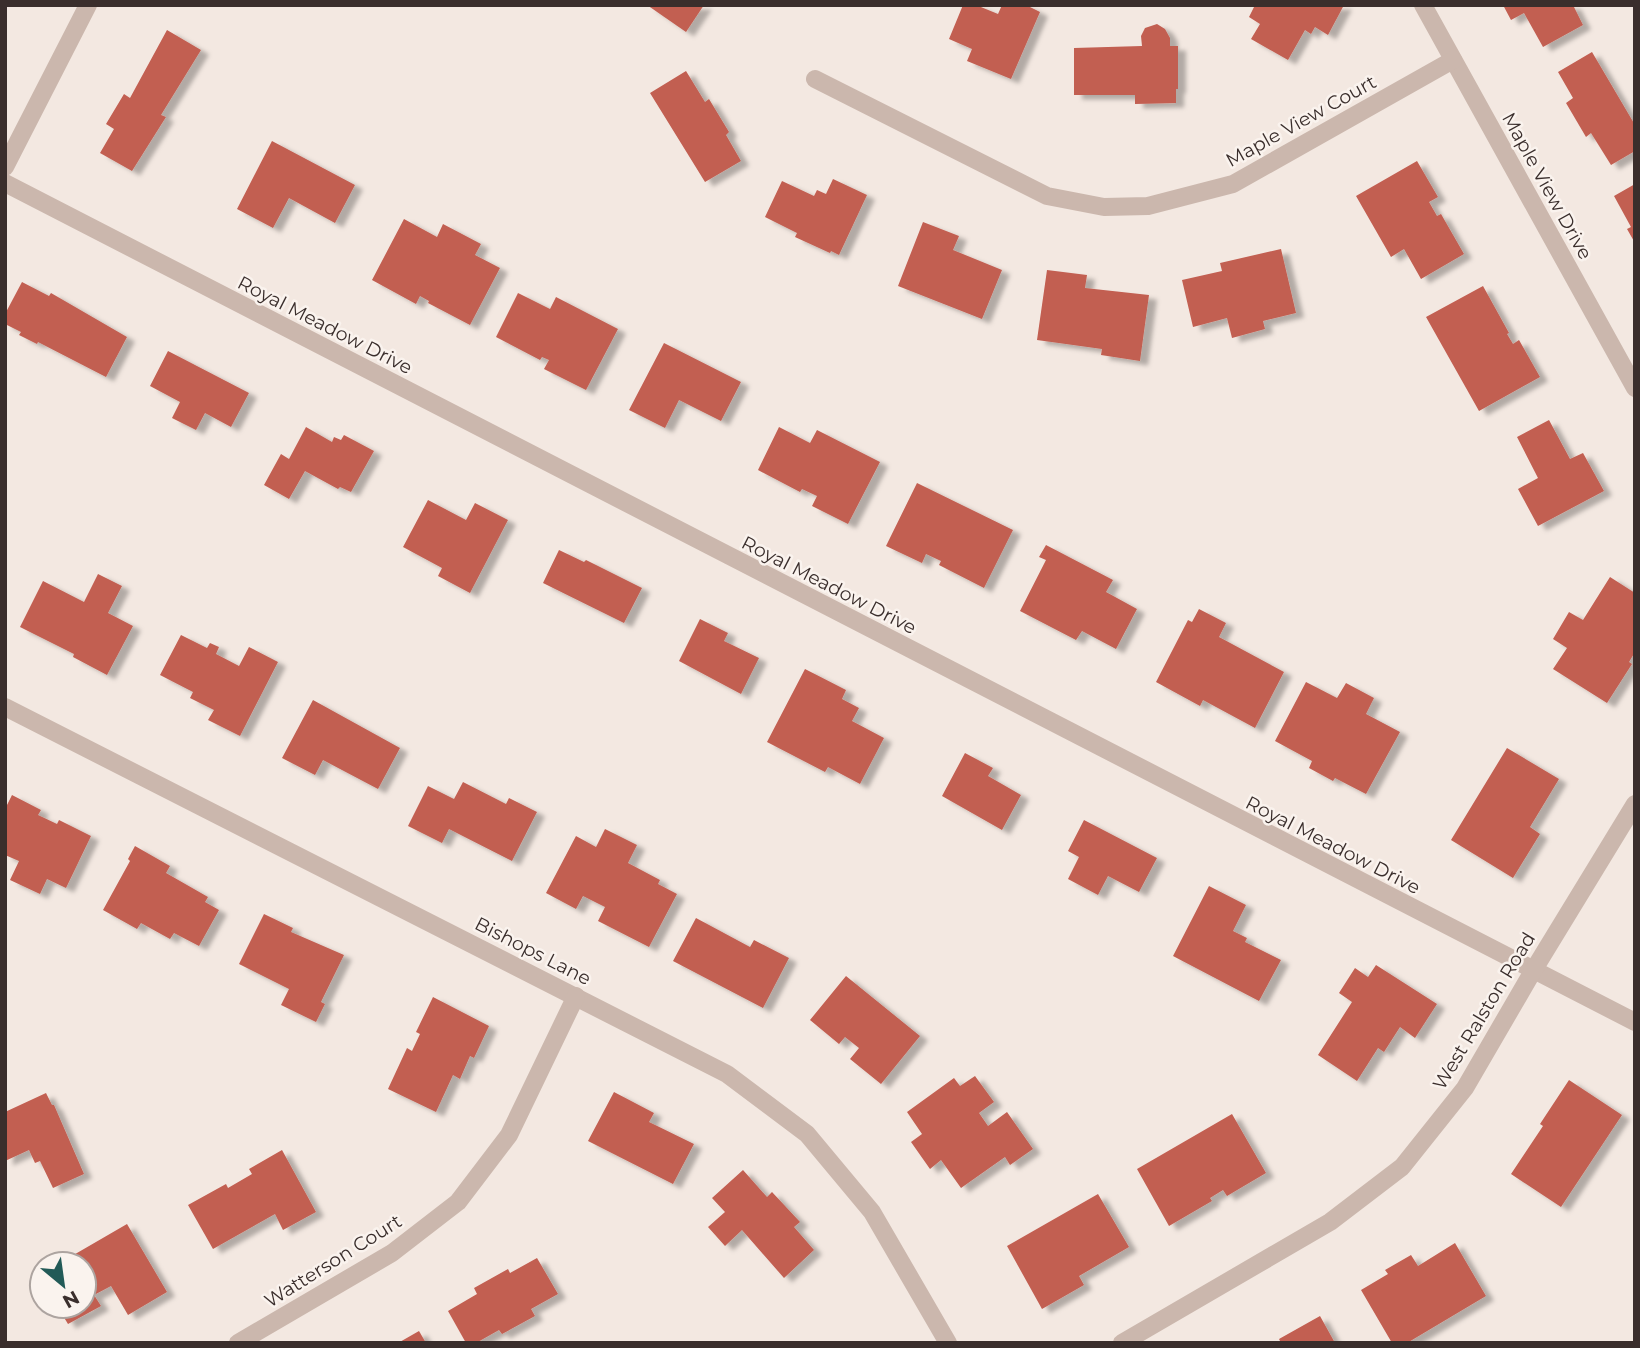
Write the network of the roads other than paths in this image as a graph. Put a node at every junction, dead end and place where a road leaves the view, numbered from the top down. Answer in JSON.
{"nodes":[{"id":1,"x":88,"y":5,"type":"edge"},
{"id":2,"x":1423,"y":5,"type":"edge"},
{"id":3,"x":1453,"y":60,"type":"junction"},
{"id":4,"x":815,"y":79,"type":"dead end"},
{"id":5,"x":5,"y":167,"type":"edge"},
{"id":6,"x":5,"y":183,"type":"edge"},
{"id":7,"x":1635,"y":388,"type":"edge"},
{"id":8,"x":5,"y":707,"type":"edge"},
{"id":9,"x":1635,"y":804,"type":"edge"},
{"id":10,"x":1533,"y":971,"type":"junction"},
{"id":11,"x":576,"y":996,"type":"junction"},
{"id":12,"x":1635,"y":1022,"type":"edge"},
{"id":13,"x":239,"y":1343,"type":"edge"},
{"id":14,"x":948,"y":1343,"type":"edge"},
{"id":15,"x":1122,"y":1343,"type":"edge"}],
"edges":[{"from":1,"to":5,"type":"street"},
{"from":2,"to":3,"type":"street","name":"Maple View Drive"},
{"from":3,"to":4,"type":"street","name":"Maple View Court"},
{"from":3,"to":7,"type":"street","name":"Maple View Drive"},
{"from":6,"to":10,"type":"street","name":"Royal Meadow Drive"},
{"from":8,"to":11,"type":"street","name":"Bishops Lane"},
{"from":9,"to":10,"type":"street","name":"West Ralston Road"},
{"from":10,"to":12,"type":"street","name":"Royal Meadow Drive"},
{"from":10,"to":15,"type":"street","name":"West Ralston Road"},
{"from":11,"to":13,"type":"street","name":"Watterson Court"},
{"from":11,"to":14,"type":"street","name":"Bishops Lane"}]}
